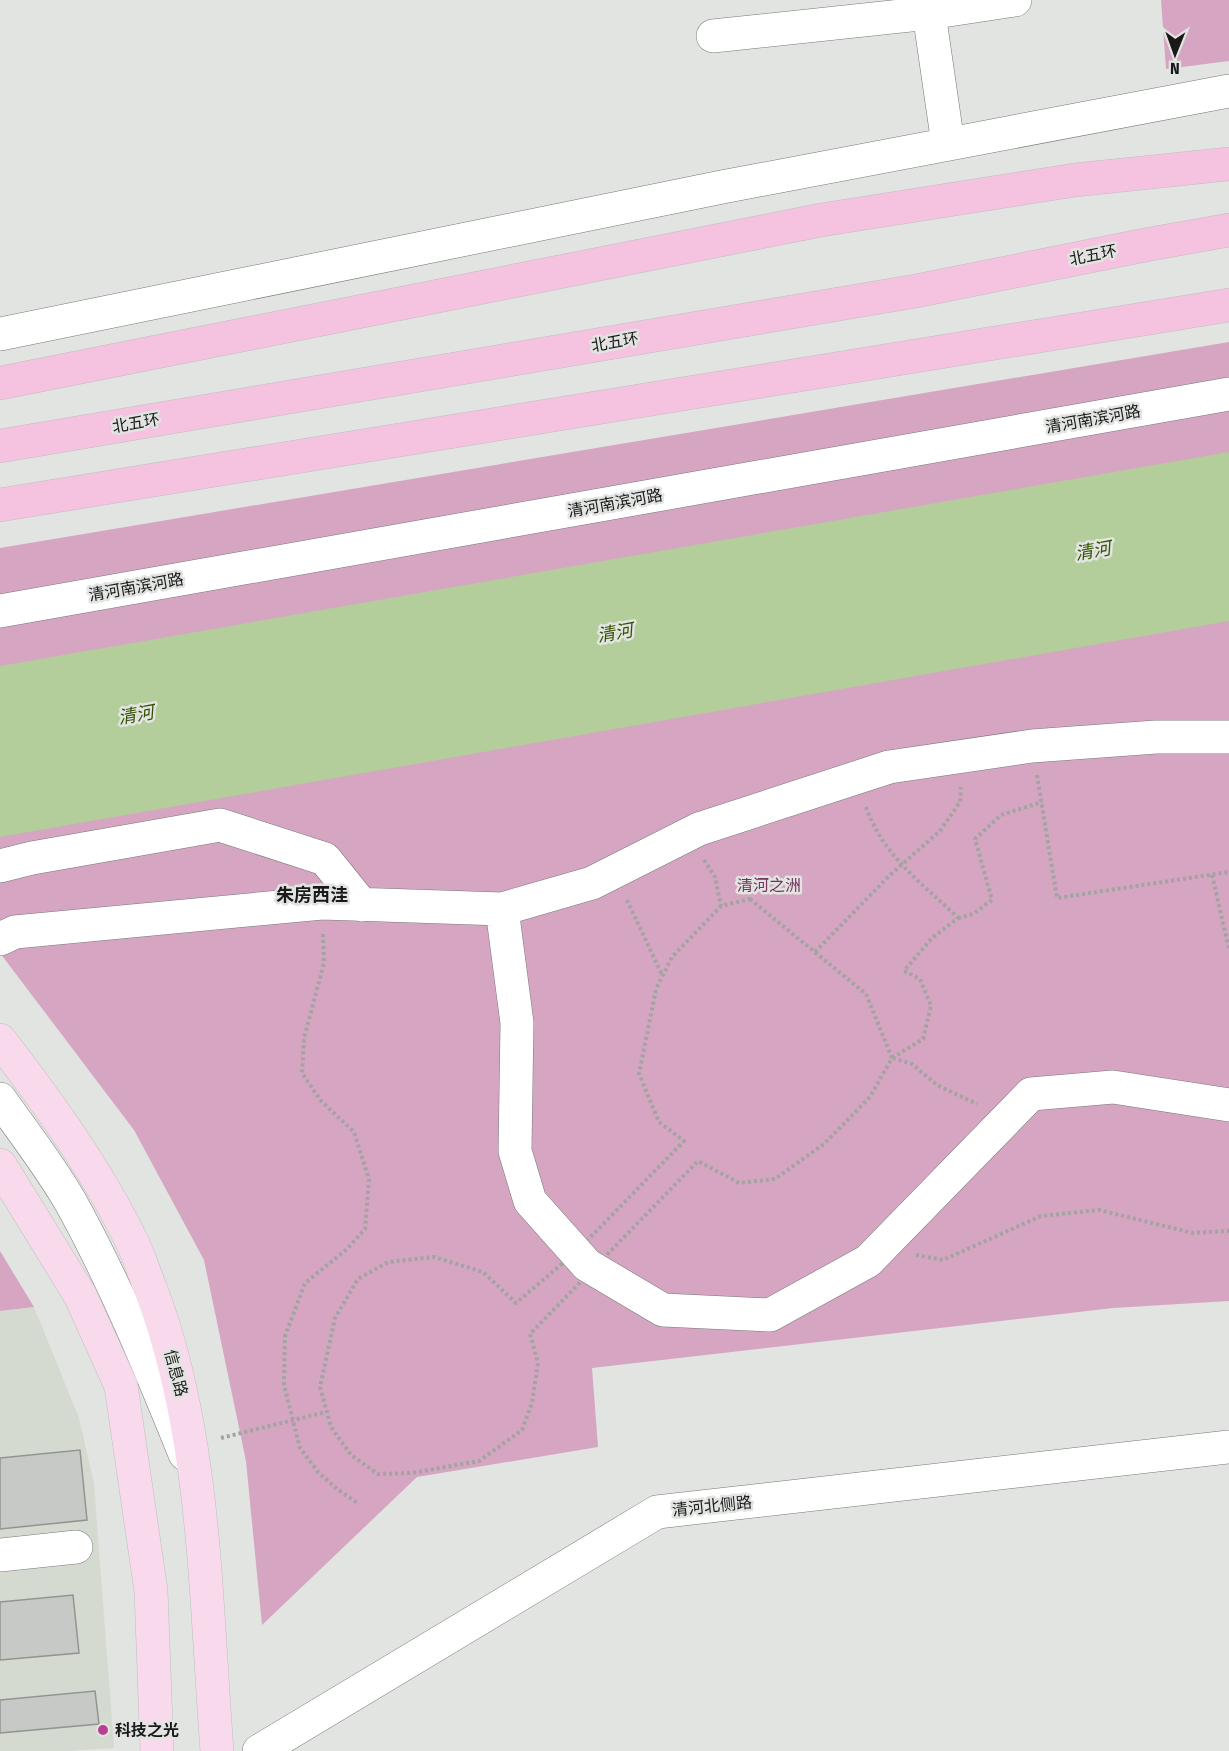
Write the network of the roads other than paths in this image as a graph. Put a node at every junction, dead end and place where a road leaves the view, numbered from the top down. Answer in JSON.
{"nodes":[{"id":1,"x":1015,"y":0,"type":"edge"},
{"id":2,"x":929,"y":13,"type":"junction"},
{"id":3,"x":713,"y":36,"type":"dead end"},
{"id":4,"x":1229,"y":91,"type":"edge"},
{"id":5,"x":948,"y":144,"type":"junction"},
{"id":6,"x":1229,"y":164,"type":"edge"},
{"id":7,"x":1229,"y":230,"type":"edge"},
{"id":8,"x":1229,"y":305,"type":"edge"},
{"id":9,"x":0,"y":334,"type":"edge"},
{"id":10,"x":0,"y":383,"type":"edge"},
{"id":11,"x":1229,"y":394,"type":"edge"},
{"id":12,"x":0,"y":446,"type":"edge"},
{"id":13,"x":0,"y":505,"type":"edge"},
{"id":14,"x":0,"y":611,"type":"edge"},
{"id":15,"x":1229,"y":737,"type":"edge"},
{"id":16,"x":0,"y":866,"type":"edge"},
{"id":17,"x":362,"y":904,"type":"junction"},
{"id":18,"x":502,"y":909,"type":"junction"},
{"id":19,"x":0,"y":939,"type":"edge"},
{"id":20,"x":0,"y":1040,"type":"edge"},
{"id":21,"x":0,"y":1100,"type":"edge"},
{"id":22,"x":1229,"y":1106,"type":"edge"},
{"id":23,"x":0,"y":1165,"type":"edge"},
{"id":24,"x":101,"y":1263,"type":"junction"},
{"id":25,"x":121,"y":1386,"type":"junction"},
{"id":26,"x":1229,"y":1447,"type":"edge"},
{"id":27,"x":197,"y":1484,"type":"junction"},
{"id":28,"x":76,"y":1547,"type":"dead end"},
{"id":29,"x":0,"y":1555,"type":"edge"},
{"id":30,"x":157,"y":1751,"type":"edge"},
{"id":31,"x":217,"y":1751,"type":"edge"},
{"id":32,"x":259,"y":1751,"type":"edge"}],
"edges":[{"from":1,"to":2,"type":"street"},
{"from":2,"to":3,"type":"street"},
{"from":2,"to":5,"type":"street"},
{"from":4,"to":5,"type":"street"},
{"from":5,"to":9,"type":"street"},
{"from":6,"to":10,"type":"highway"},
{"from":7,"to":12,"type":"highway","name":"北五环"},
{"from":8,"to":13,"type":"highway"},
{"from":11,"to":14,"type":"street","name":"清河南滨河路"},
{"from":15,"to":18,"type":"street"},
{"from":16,"to":17,"type":"street"},
{"from":17,"to":18,"type":"street"},
{"from":17,"to":19,"type":"street"},
{"from":18,"to":22,"type":"street"},
{"from":20,"to":27,"type":"main road","name":"信息路"},
{"from":21,"to":24,"type":"street"},
{"from":23,"to":25,"type":"main road"},
{"from":24,"to":25,"type":"street"},
{"from":24,"to":27,"type":"street"},
{"from":25,"to":30,"type":"main road"},
{"from":26,"to":32,"type":"street","name":"清河北侧路"},
{"from":27,"to":31,"type":"main road","name":"信息路"},
{"from":28,"to":29,"type":"street"}]}
